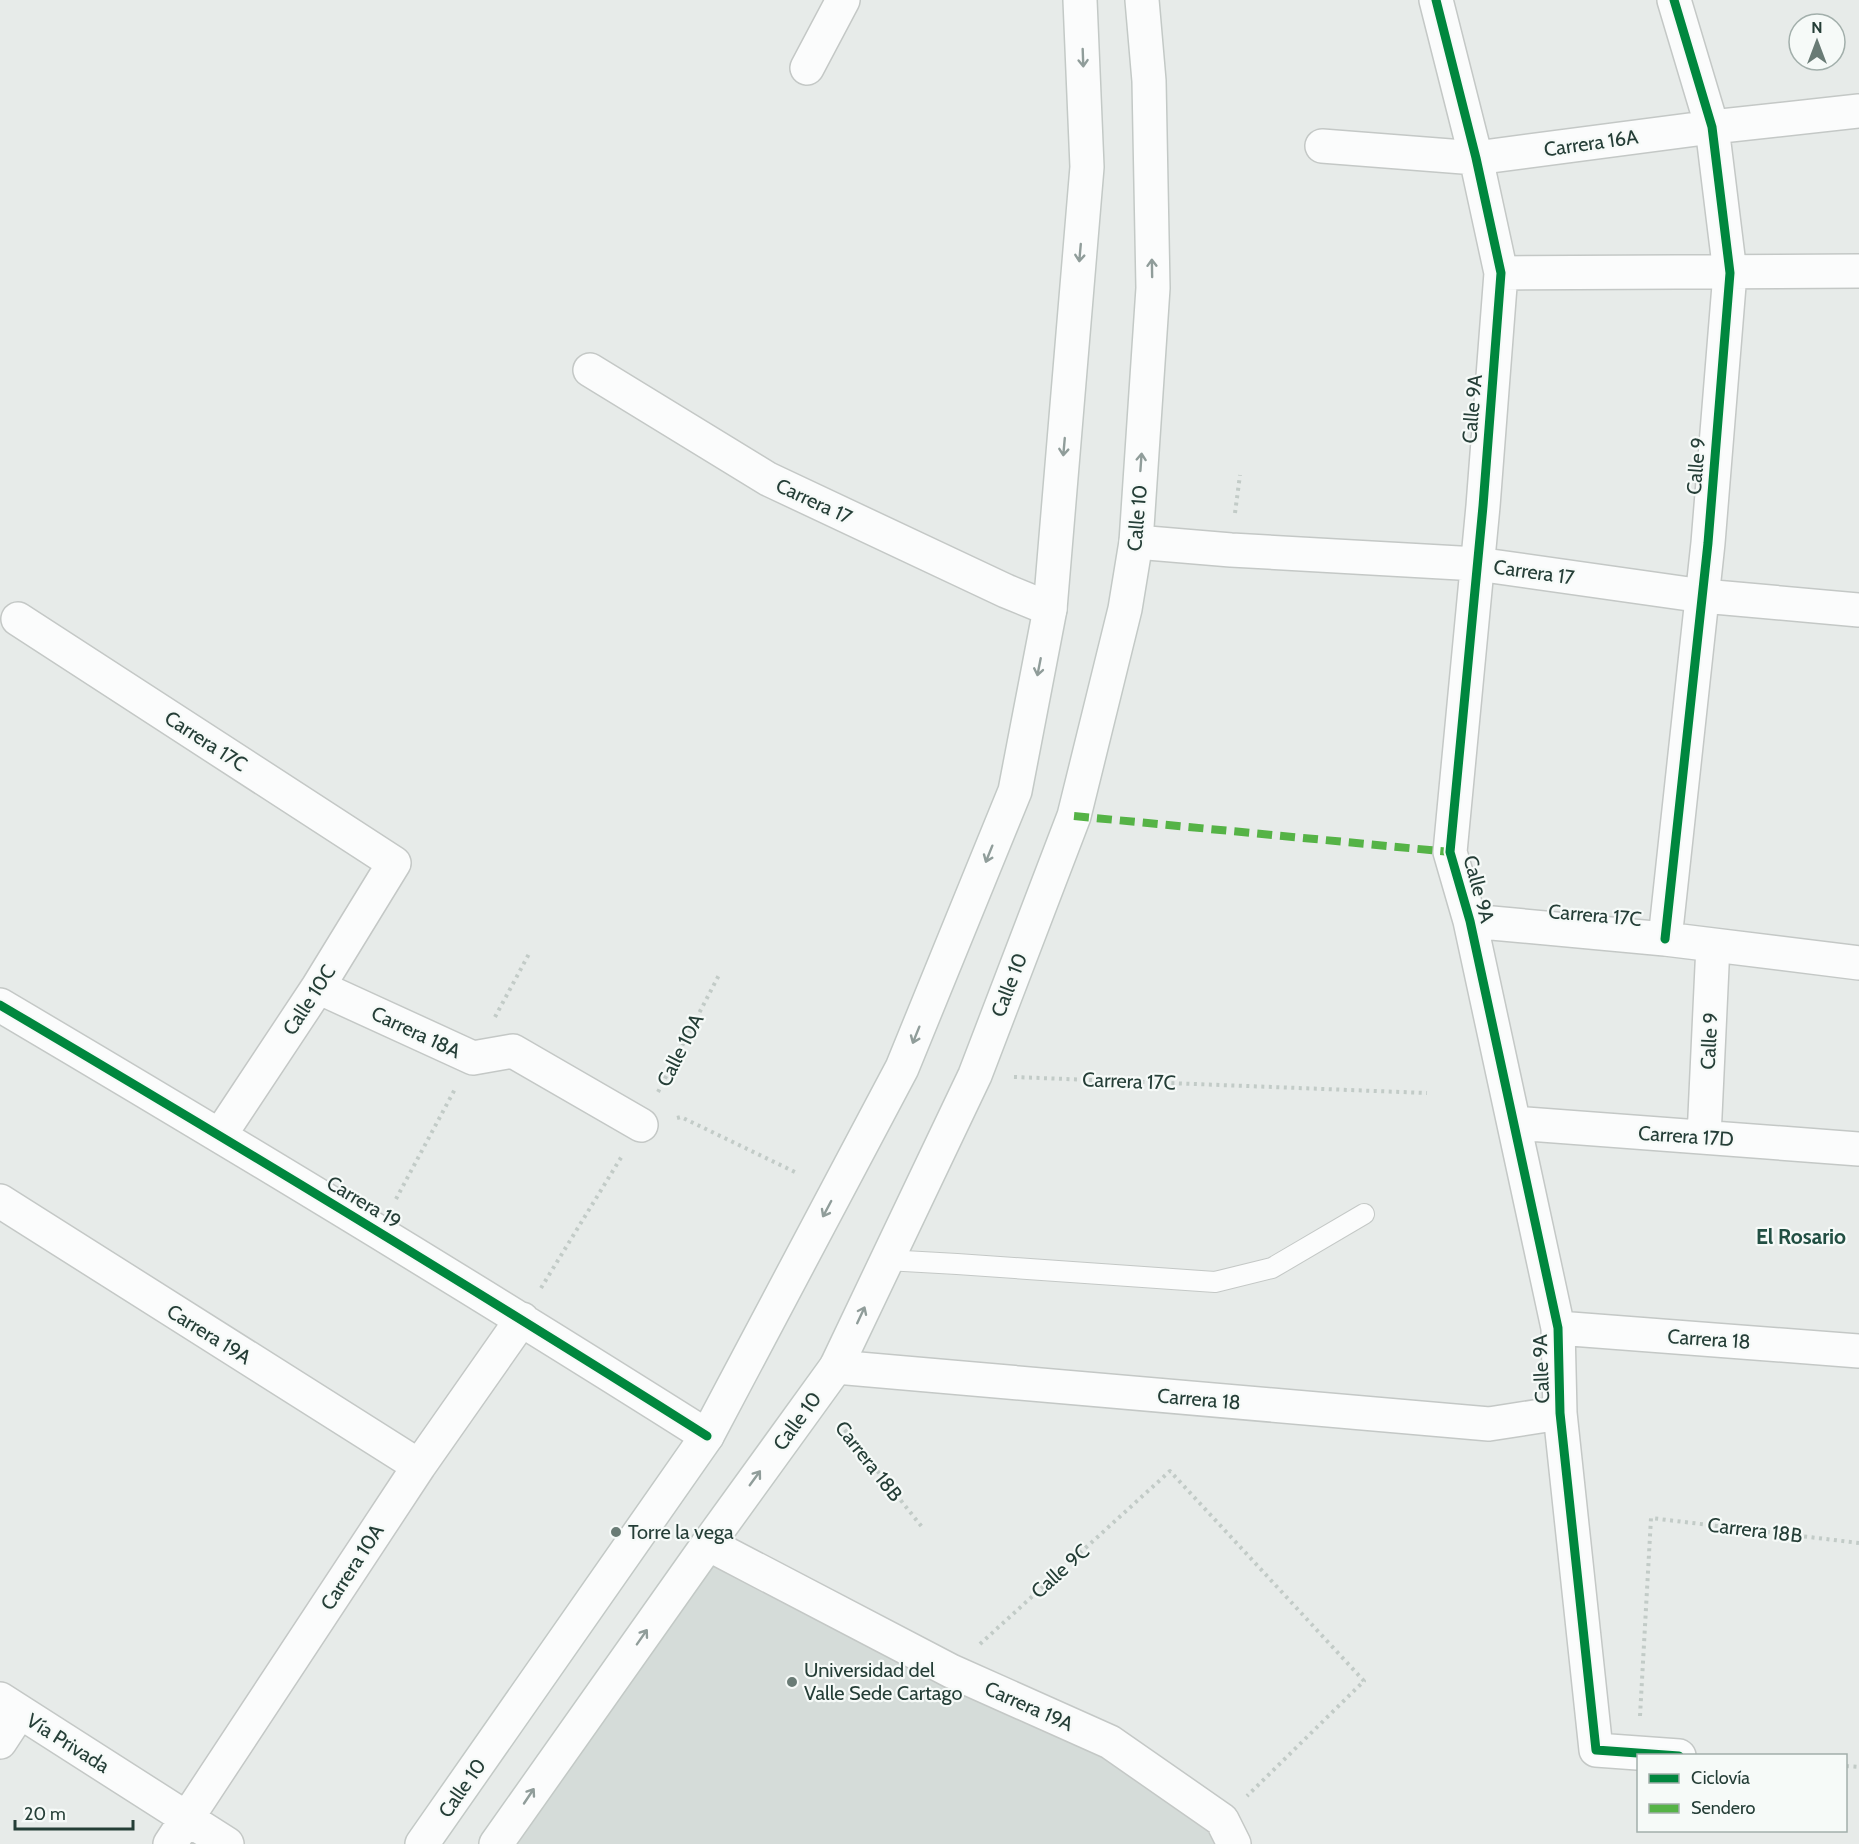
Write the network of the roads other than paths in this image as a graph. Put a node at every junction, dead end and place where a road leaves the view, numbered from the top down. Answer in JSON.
{"nodes":[{"id":1,"x":843,"y":0,"type":"edge"},
{"id":2,"x":1080,"y":0,"type":"edge"},
{"id":3,"x":1142,"y":0,"type":"edge"},
{"id":4,"x":1436,"y":0,"type":"edge"},
{"id":5,"x":1674,"y":0,"type":"edge"},
{"id":6,"x":807,"y":68,"type":"dead end"},
{"id":7,"x":1859,"y":111,"type":"edge"},
{"id":8,"x":1712,"y":127,"type":"junction"},
{"id":9,"x":1322,"y":146,"type":"dead end"},
{"id":10,"x":1476,"y":158,"type":"junction"},
{"id":11,"x":1859,"y":271,"type":"edge"},
{"id":12,"x":1501,"y":273,"type":"junction"},
{"id":13,"x":1730,"y":273,"type":"junction"},
{"id":14,"x":590,"y":370,"type":"dead end"},
{"id":15,"x":1136,"y":542,"type":"junction"},
{"id":16,"x":1477,"y":564,"type":"junction"},
{"id":17,"x":1703,"y":596,"type":"junction"},
{"id":18,"x":1050,"y":609,"type":"junction"},
{"id":19,"x":1859,"y":610,"type":"edge"},
{"id":20,"x":18,"y":619,"type":"dead end"},
{"id":21,"x":394,"y":863,"type":"joint"},
{"id":22,"x":1470,"y":921,"type":"junction"},
{"id":23,"x":1665,"y":939,"type":"junction"},
{"id":24,"x":1713,"y":945,"type":"junction"},
{"id":25,"x":1859,"y":963,"type":"edge"},
{"id":26,"x":318,"y":987,"type":"junction"},
{"id":27,"x":0,"y":1005,"type":"edge"},
{"id":28,"x":1514,"y":1123,"type":"junction"},
{"id":29,"x":641,"y":1125,"type":"road end"},
{"id":30,"x":220,"y":1135,"type":"junction"},
{"id":31,"x":1704,"y":1137,"type":"junction"},
{"id":32,"x":1859,"y":1149,"type":"edge"},
{"id":33,"x":0,"y":1201,"type":"edge"},
{"id":34,"x":1364,"y":1214,"type":"dead end"},
{"id":35,"x":886,"y":1260,"type":"junction"},
{"id":36,"x":522,"y":1319,"type":"junction"},
{"id":37,"x":1558,"y":1328,"type":"junction"},
{"id":38,"x":1859,"y":1351,"type":"edge"},
{"id":39,"x":836,"y":1367,"type":"junction"},
{"id":40,"x":1560,"y":1413,"type":"junction"},
{"id":41,"x":706,"y":1436,"type":"junction"},
{"id":42,"x":419,"y":1467,"type":"junction"},
{"id":43,"x":708,"y":1544,"type":"junction"},
{"id":44,"x":10,"y":1706,"type":"edge"},
{"id":45,"x":0,"y":1742,"type":"edge"},
{"id":46,"x":1659,"y":1754,"type":"edge"},
{"id":47,"x":178,"y":1831,"type":"edge"},
{"id":48,"x":1228,"y":1832,"type":"edge"},
{"id":49,"x":228,"y":1844,"type":"edge"},
{"id":50,"x":422,"y":1844,"type":"edge"},
{"id":51,"x":496,"y":1844,"type":"edge"}],
"edges":[{"from":1,"to":6,"type":"street"},
{"from":2,"to":18,"type":"street","name":"Calle 10","one_way":true},
{"from":15,"to":3,"type":"street","name":"Calle 10","one_way":true},
{"from":4,"to":10,"type":"street","name":"Calle 9A"},
{"from":5,"to":8,"type":"street","name":"Calle 9"},
{"from":7,"to":8,"type":"street","name":"Carrera 16A"},
{"from":8,"to":10,"type":"street","name":"Carrera 16A"},
{"from":8,"to":13,"type":"street","name":"Calle 9"},
{"from":9,"to":10,"type":"street","name":"Carrera 16A"},
{"from":10,"to":12,"type":"street","name":"Calle 9A"},
{"from":11,"to":13,"type":"street"},
{"from":12,"to":13,"type":"street"},
{"from":12,"to":16,"type":"street","name":"Calle 9A"},
{"from":13,"to":17,"type":"street","name":"Calle 9"},
{"from":14,"to":18,"type":"street","name":"Carrera 17"},
{"from":15,"to":16,"type":"street","name":"Carrera 17"},
{"from":15,"to":35,"type":"street","name":"Calle 10"},
{"from":16,"to":17,"type":"street","name":"Carrera 17"},
{"from":16,"to":22,"type":"street","name":"Calle 9A"},
{"from":17,"to":19,"type":"street","name":"Carrera 17"},
{"from":17,"to":23,"type":"street","name":"Calle 9"},
{"from":18,"to":41,"type":"street","name":"Calle 10","one_way":true},
{"from":20,"to":21,"type":"street","name":"Carrera 17C"},
{"from":21,"to":26,"type":"street","name":"Calle 10C"},
{"from":22,"to":23,"type":"street","name":"Carrera 17C"},
{"from":22,"to":28,"type":"street","name":"Calle 9A"},
{"from":23,"to":24,"type":"street","name":"Carrera 17C"},
{"from":24,"to":25,"type":"street","name":"Carrera 17C"},
{"from":24,"to":31,"type":"street","name":"Calle 9"},
{"from":26,"to":29,"type":"street","name":"Carrera 18A"},
{"from":26,"to":30,"type":"street","name":"Calle 10C"},
{"from":27,"to":30,"type":"street","name":"Carrera 19"},
{"from":28,"to":31,"type":"street","name":"Carrera 17D"},
{"from":28,"to":37,"type":"street","name":"Calle 9A"},
{"from":30,"to":36,"type":"street","name":"Carrera 19"},
{"from":31,"to":32,"type":"street","name":"Carrera 17D"},
{"from":33,"to":42,"type":"street","name":"Carrera 19A"},
{"from":34,"to":35,"type":"lane"},
{"from":39,"to":35,"type":"street","name":"Calle 10","one_way":true},
{"from":36,"to":41,"type":"street","name":"Carrera 19"},
{"from":36,"to":42,"type":"street","name":"Carrera 10A"},
{"from":37,"to":38,"type":"street","name":"Carrera 18"},
{"from":37,"to":40,"type":"street","name":"Calle 9A"},
{"from":39,"to":40,"type":"street","name":"Carrera 18"},
{"from":43,"to":39,"type":"street","name":"Calle 10","one_way":true},
{"from":40,"to":46,"type":"street","name":"Calle 9A"},
{"from":41,"to":50,"type":"street","name":"Calle 10"},
{"from":42,"to":47,"type":"street","name":"Carrera 10A"},
{"from":43,"to":48,"type":"street","name":"Carrera 19A"},
{"from":51,"to":43,"type":"street","name":"Calle 10","one_way":true},
{"from":44,"to":45,"type":"street"},
{"from":44,"to":47,"type":"street","name":"Vía Privada"},
{"from":47,"to":49,"type":"street","name":"Vía Privada"}]}
